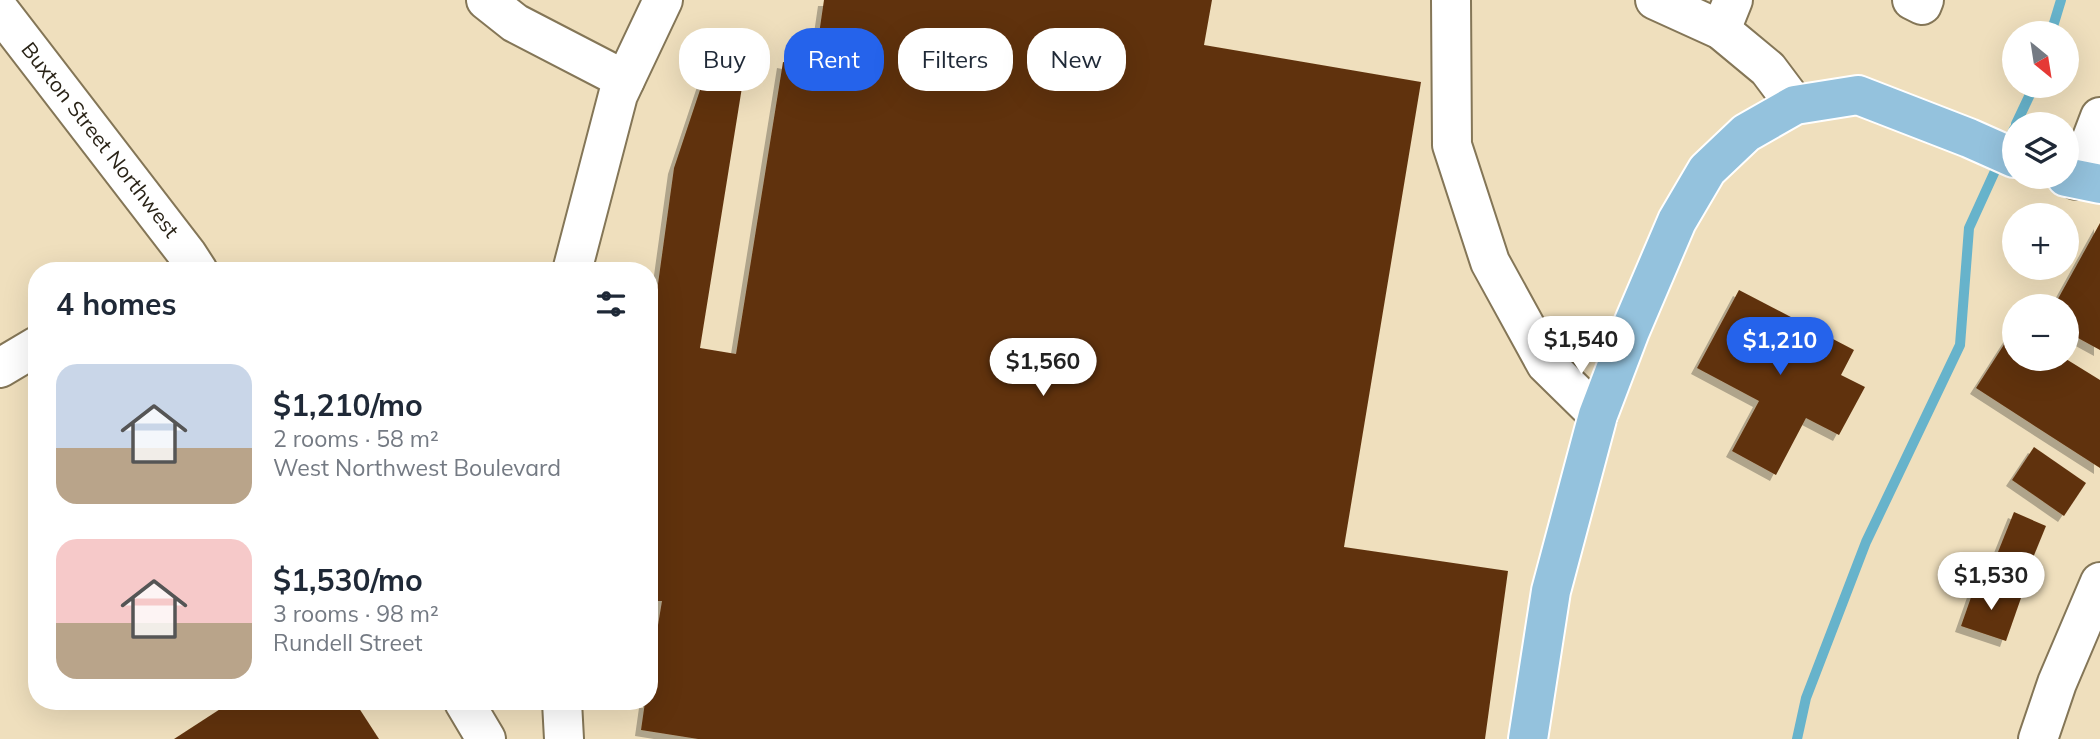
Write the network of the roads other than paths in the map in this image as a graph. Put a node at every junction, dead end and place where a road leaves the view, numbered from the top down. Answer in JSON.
{"nodes":[{"id":1,"x":486,"y":0,"type":"edge"},
{"id":2,"x":1655,"y":0,"type":"edge"},
{"id":3,"x":1912,"y":0,"type":"edge"},
{"id":4,"x":1924,"y":0,"type":"edge"},
{"id":5,"x":1448,"y":1,"type":"edge"},
{"id":6,"x":658,"y":2,"type":"edge"},
{"id":7,"x":0,"y":11,"type":"edge"},
{"id":8,"x":1727,"y":15,"type":"edge"},
{"id":9,"x":625,"y":79,"type":"junction"},
{"id":10,"x":1795,"y":105,"type":"junction"},
{"id":11,"x":2100,"y":117,"type":"edge"},
{"id":12,"x":2002,"y":153,"type":"edge"},
{"id":13,"x":2081,"y":180,"type":"edge"},
{"id":14,"x":179,"y":262,"type":"edge"},
{"id":15,"x":574,"y":262,"type":"edge"},
{"id":16,"x":28,"y":351,"type":"edge"},
{"id":17,"x":0,"y":368,"type":"edge"},
{"id":18,"x":1598,"y":415,"type":"junction"},
{"id":19,"x":2100,"y":582,"type":"edge"},
{"id":20,"x":469,"y":710,"type":"edge"},
{"id":21,"x":563,"y":710,"type":"edge"},
{"id":22,"x":486,"y":739,"type":"edge"},
{"id":23,"x":565,"y":739,"type":"edge"},
{"id":24,"x":1528,"y":739,"type":"edge"},
{"id":25,"x":2038,"y":739,"type":"edge"}],
"edges":[{"from":1,"to":9,"type":"street"},
{"from":2,"to":8,"type":"street"},
{"from":3,"to":4,"type":"street"},
{"from":5,"to":18,"type":"street"},
{"from":6,"to":9,"type":"street"},
{"from":7,"to":14,"type":"street","name":"Buxton Street Northwest"},
{"from":8,"to":10,"type":"street"},
{"from":9,"to":15,"type":"street"},
{"from":10,"to":12,"type":"main road"},
{"from":10,"to":18,"type":"main road"},
{"from":11,"to":13,"type":"street"},
{"from":16,"to":17,"type":"street"},
{"from":18,"to":24,"type":"main road"},
{"from":19,"to":25,"type":"street"},
{"from":20,"to":22,"type":"street"},
{"from":21,"to":23,"type":"street"}]}
